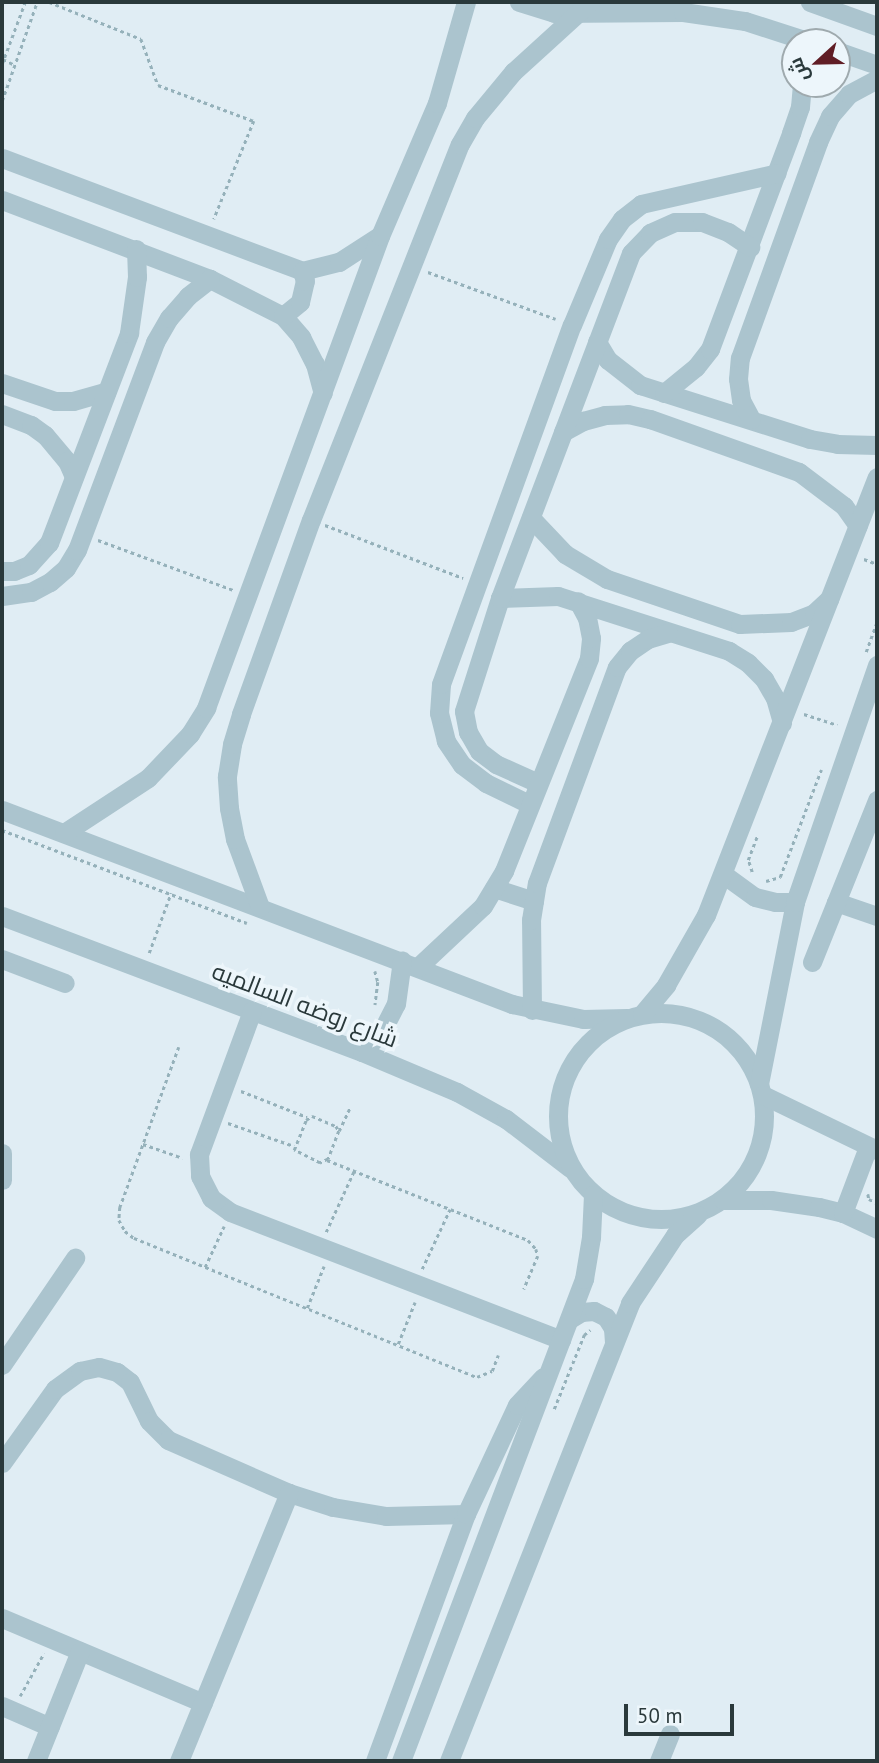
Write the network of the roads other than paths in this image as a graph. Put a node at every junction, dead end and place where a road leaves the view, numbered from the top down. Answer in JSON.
{"nodes":[{"id":1,"x":466,"y":2,"type":"edge"},
{"id":2,"x":519,"y":2,"type":"edge"},
{"id":3,"x":810,"y":2,"type":"edge"},
{"id":4,"x":584,"y":8,"type":"edge"},
{"id":5,"x":877,"y":26,"type":"edge"},
{"id":6,"x":781,"y":32,"type":"edge"},
{"id":7,"x":851,"y":56,"type":"edge"},
{"id":8,"x":877,"y":65,"type":"edge"},
{"id":9,"x":877,"y":79,"type":"edge"},
{"id":10,"x":801,"y":98,"type":"edge"},
{"id":11,"x":2,"y":158,"type":"edge"},
{"id":12,"x":777,"y":173,"type":"junction"},
{"id":13,"x":2,"y":200,"type":"edge"},
{"id":14,"x":380,"y":236,"type":"junction"},
{"id":15,"x":750,"y":247,"type":"junction"},
{"id":16,"x":136,"y":249,"type":"junction"},
{"id":17,"x":302,"y":271,"type":"junction"},
{"id":18,"x":210,"y":279,"type":"junction"},
{"id":19,"x":284,"y":316,"type":"junction"},
{"id":20,"x":129,"y":332,"type":"junction"},
{"id":21,"x":155,"y":342,"type":"junction"},
{"id":22,"x":597,"y":342,"type":"junction"},
{"id":23,"x":2,"y":383,"type":"edge"},
{"id":24,"x":107,"y":391,"type":"junction"},
{"id":25,"x":323,"y":393,"type":"junction"},
{"id":26,"x":662,"y":393,"type":"junction"},
{"id":27,"x":40,"y":398,"type":"junction"},
{"id":28,"x":2,"y":414,"type":"edge"},
{"id":29,"x":650,"y":419,"type":"junction"},
{"id":30,"x":751,"y":419,"type":"junction"},
{"id":31,"x":31,"y":425,"type":"junction"},
{"id":32,"x":784,"y":430,"type":"junction"},
{"id":33,"x":563,"y":432,"type":"junction"},
{"id":34,"x":877,"y":445,"type":"edge"},
{"id":35,"x":773,"y":461,"type":"junction"},
{"id":36,"x":877,"y":477,"type":"edge"},
{"id":37,"x":75,"y":478,"type":"junction"},
{"id":38,"x":531,"y":518,"type":"junction"},
{"id":39,"x":858,"y":526,"type":"junction"},
{"id":40,"x":2,"y":571,"type":"edge"},
{"id":41,"x":2,"y":596,"type":"edge"},
{"id":42,"x":500,"y":598,"type":"junction"},
{"id":43,"x":830,"y":598,"type":"junction"},
{"id":44,"x":578,"y":601,"type":"junction"},
{"id":45,"x":740,"y":624,"type":"junction"},
{"id":46,"x":668,"y":633,"type":"junction"},
{"id":47,"x":729,"y":651,"type":"junction"},
{"id":48,"x":870,"y":663,"type":"edge"},
{"id":49,"x":580,"y":676,"type":"junction"},
{"id":50,"x":218,"y":680,"type":"junction"},
{"id":51,"x":608,"y":687,"type":"junction"},
{"id":52,"x":249,"y":691,"type":"junction"},
{"id":53,"x":776,"y":739,"type":"junction"},
{"id":54,"x":537,"y":783,"type":"junction"},
{"id":55,"x":877,"y":800,"type":"edge"},
{"id":56,"x":529,"y":804,"type":"junction"},
{"id":57,"x":2,"y":810,"type":"edge"},
{"id":58,"x":64,"y":833,"type":"junction"},
{"id":59,"x":723,"y":874,"type":"junction"},
{"id":60,"x":494,"y":888,"type":"junction"},
{"id":61,"x":534,"y":901,"type":"junction"},
{"id":62,"x":836,"y":901,"type":"junction"},
{"id":63,"x":795,"y":902,"type":"junction"},
{"id":64,"x":260,"y":907,"type":"junction"},
{"id":65,"x":2,"y":916,"type":"edge"},
{"id":66,"x":877,"y":916,"type":"edge"},
{"id":67,"x":2,"y":959,"type":"edge"},
{"id":68,"x":812,"y":962,"type":"dead end"},
{"id":69,"x":410,"y":963,"type":"junction"},
{"id":70,"x":65,"y":983,"type":"dead end"},
{"id":71,"x":532,"y":1010,"type":"junction"},
{"id":72,"x":252,"y":1011,"type":"junction"},
{"id":73,"x":634,"y":1016,"type":"junction"},
{"id":74,"x":362,"y":1052,"type":"junction"},
{"id":75,"x":761,"y":1090,"type":"junction"},
{"id":76,"x":873,"y":1149,"type":"edge"},
{"id":77,"x":2,"y":1153,"type":"edge"},
{"id":78,"x":573,"y":1171,"type":"junction"},
{"id":79,"x":2,"y":1180,"type":"edge"},
{"id":80,"x":593,"y":1195,"type":"junction"},
{"id":81,"x":723,"y":1200,"type":"junction"},
{"id":82,"x":699,"y":1213,"type":"junction"},
{"id":83,"x":843,"y":1213,"type":"junction"},
{"id":84,"x":877,"y":1228,"type":"edge"},
{"id":85,"x":75,"y":1258,"type":"dead end"},
{"id":86,"x":570,"y":1319,"type":"junction"},
{"id":87,"x":561,"y":1340,"type":"junction"},
{"id":88,"x":614,"y":1341,"type":"junction"},
{"id":89,"x":2,"y":1365,"type":"edge"},
{"id":90,"x":547,"y":1374,"type":"junction"},
{"id":91,"x":2,"y":1463,"type":"edge"},
{"id":92,"x":289,"y":1493,"type":"junction"},
{"id":93,"x":466,"y":1514,"type":"junction"},
{"id":94,"x":2,"y":1618,"type":"edge"},
{"id":95,"x":80,"y":1651,"type":"junction"},
{"id":96,"x":203,"y":1703,"type":"junction"},
{"id":97,"x":7,"y":1708,"type":"edge"},
{"id":98,"x":462,"y":1725,"type":"junction"},
{"id":99,"x":50,"y":1727,"type":"junction"},
{"id":100,"x":670,"y":1734,"type":"dead end"},
{"id":101,"x":36,"y":1761,"type":"edge"},
{"id":102,"x":179,"y":1761,"type":"edge"},
{"id":103,"x":375,"y":1761,"type":"edge"},
{"id":104,"x":401,"y":1761,"type":"edge"},
{"id":105,"x":449,"y":1761,"type":"edge"},
{"id":106,"x":463,"y":1761,"type":"edge"},
{"id":107,"x":659,"y":1761,"type":"edge"}],
"edges":[{"from":1,"to":14,"type":"street"},
{"from":2,"to":4,"type":"street"},
{"from":3,"to":5,"type":"street"},
{"from":4,"to":6,"type":"street"},
{"from":4,"to":52,"type":"street"},
{"from":7,"to":8,"type":"street"},
{"from":9,"to":30,"type":"street"},
{"from":10,"to":12,"type":"street"},
{"from":11,"to":17,"type":"street"},
{"from":12,"to":15,"type":"street"},
{"from":12,"to":56,"type":"street"},
{"from":13,"to":16,"type":"street"},
{"from":14,"to":17,"type":"street"},
{"from":14,"to":25,"type":"street"},
{"from":15,"to":22,"type":"street"},
{"from":15,"to":26,"type":"street"},
{"from":16,"to":18,"type":"street"},
{"from":16,"to":20,"type":"street"},
{"from":17,"to":19,"type":"street"},
{"from":18,"to":19,"type":"street"},
{"from":18,"to":21,"type":"street"},
{"from":19,"to":25,"type":"street"},
{"from":20,"to":21,"type":"street"},
{"from":20,"to":24,"type":"street"},
{"from":21,"to":41,"type":"street"},
{"from":22,"to":26,"type":"street"},
{"from":22,"to":33,"type":"street"},
{"from":23,"to":27,"type":"street"},
{"from":24,"to":27,"type":"street"},
{"from":24,"to":37,"type":"street"},
{"from":25,"to":50,"type":"street"},
{"from":26,"to":29,"type":"street"},
{"from":26,"to":30,"type":"street"},
{"from":27,"to":31,"type":"street"},
{"from":28,"to":31,"type":"street"},
{"from":29,"to":33,"type":"street"},
{"from":29,"to":35,"type":"street"},
{"from":30,"to":32,"type":"street"},
{"from":31,"to":37,"type":"street"},
{"from":32,"to":34,"type":"street"},
{"from":32,"to":35,"type":"street"},
{"from":33,"to":38,"type":"street"},
{"from":35,"to":39,"type":"street"},
{"from":36,"to":39,"type":"street"},
{"from":37,"to":40,"type":"street"},
{"from":38,"to":42,"type":"street"},
{"from":38,"to":45,"type":"street"},
{"from":39,"to":43,"type":"street"},
{"from":42,"to":44,"type":"street"},
{"from":42,"to":54,"type":"street"},
{"from":43,"to":45,"type":"street"},
{"from":43,"to":53,"type":"street"},
{"from":44,"to":46,"type":"street"},
{"from":44,"to":49,"type":"street"},
{"from":45,"to":47,"type":"street"},
{"from":46,"to":47,"type":"street"},
{"from":46,"to":51,"type":"street"},
{"from":47,"to":53,"type":"street"},
{"from":48,"to":63,"type":"street"},
{"from":49,"to":51,"type":"street"},
{"from":49,"to":54,"type":"street"},
{"from":50,"to":52,"type":"street"},
{"from":50,"to":58,"type":"street"},
{"from":51,"to":61,"type":"street"},
{"from":52,"to":64,"type":"street"},
{"from":53,"to":59,"type":"street"},
{"from":54,"to":56,"type":"street"},
{"from":55,"to":62,"type":"street"},
{"from":56,"to":60,"type":"street"},
{"from":57,"to":58,"type":"street"},
{"from":58,"to":64,"type":"street"},
{"from":59,"to":63,"type":"street"},
{"from":59,"to":73,"type":"street"},
{"from":60,"to":61,"type":"street"},
{"from":60,"to":69,"type":"street"},
{"from":61,"to":71,"type":"street"},
{"from":62,"to":66,"type":"street"},
{"from":62,"to":68,"type":"street"},
{"from":63,"to":75,"type":"street"},
{"from":64,"to":69,"type":"street"},
{"from":65,"to":72,"type":"street","name":"شارع روضه السالميه"},
{"from":67,"to":70,"type":"street"},
{"from":69,"to":71,"type":"street"},
{"from":69,"to":74,"type":"street"},
{"from":71,"to":73,"type":"street"},
{"from":72,"to":74,"type":"street","name":"شارع روضه السالميه"},
{"from":72,"to":87,"type":"street"},
{"from":73,"to":75,"type":"street"},
{"from":73,"to":78,"type":"street"},
{"from":74,"to":78,"type":"street","name":"شارع روضه السالميه"},
{"from":75,"to":76,"type":"street"},
{"from":75,"to":81,"type":"street"},
{"from":76,"to":83,"type":"street"},
{"from":77,"to":79,"type":"street"},
{"from":78,"to":80,"type":"street"},
{"from":80,"to":82,"type":"street"},
{"from":80,"to":86,"type":"street"},
{"from":81,"to":82,"type":"street"},
{"from":81,"to":83,"type":"street"},
{"from":82,"to":88,"type":"street"},
{"from":83,"to":84,"type":"street"},
{"from":85,"to":89,"type":"street"},
{"from":86,"to":87,"type":"street"},
{"from":86,"to":88,"type":"street"},
{"from":87,"to":90,"type":"street"},
{"from":88,"to":98,"type":"street"},
{"from":90,"to":93,"type":"street"},
{"from":90,"to":104,"type":"street"},
{"from":91,"to":92,"type":"street"},
{"from":92,"to":93,"type":"street"},
{"from":92,"to":96,"type":"street"},
{"from":93,"to":103,"type":"street"},
{"from":94,"to":95,"type":"street"},
{"from":95,"to":96,"type":"street"},
{"from":95,"to":99,"type":"street"},
{"from":96,"to":102,"type":"street"},
{"from":97,"to":99,"type":"street"},
{"from":98,"to":105,"type":"street"},
{"from":98,"to":106,"type":"street"},
{"from":99,"to":101,"type":"street"},
{"from":100,"to":107,"type":"street"}]}
